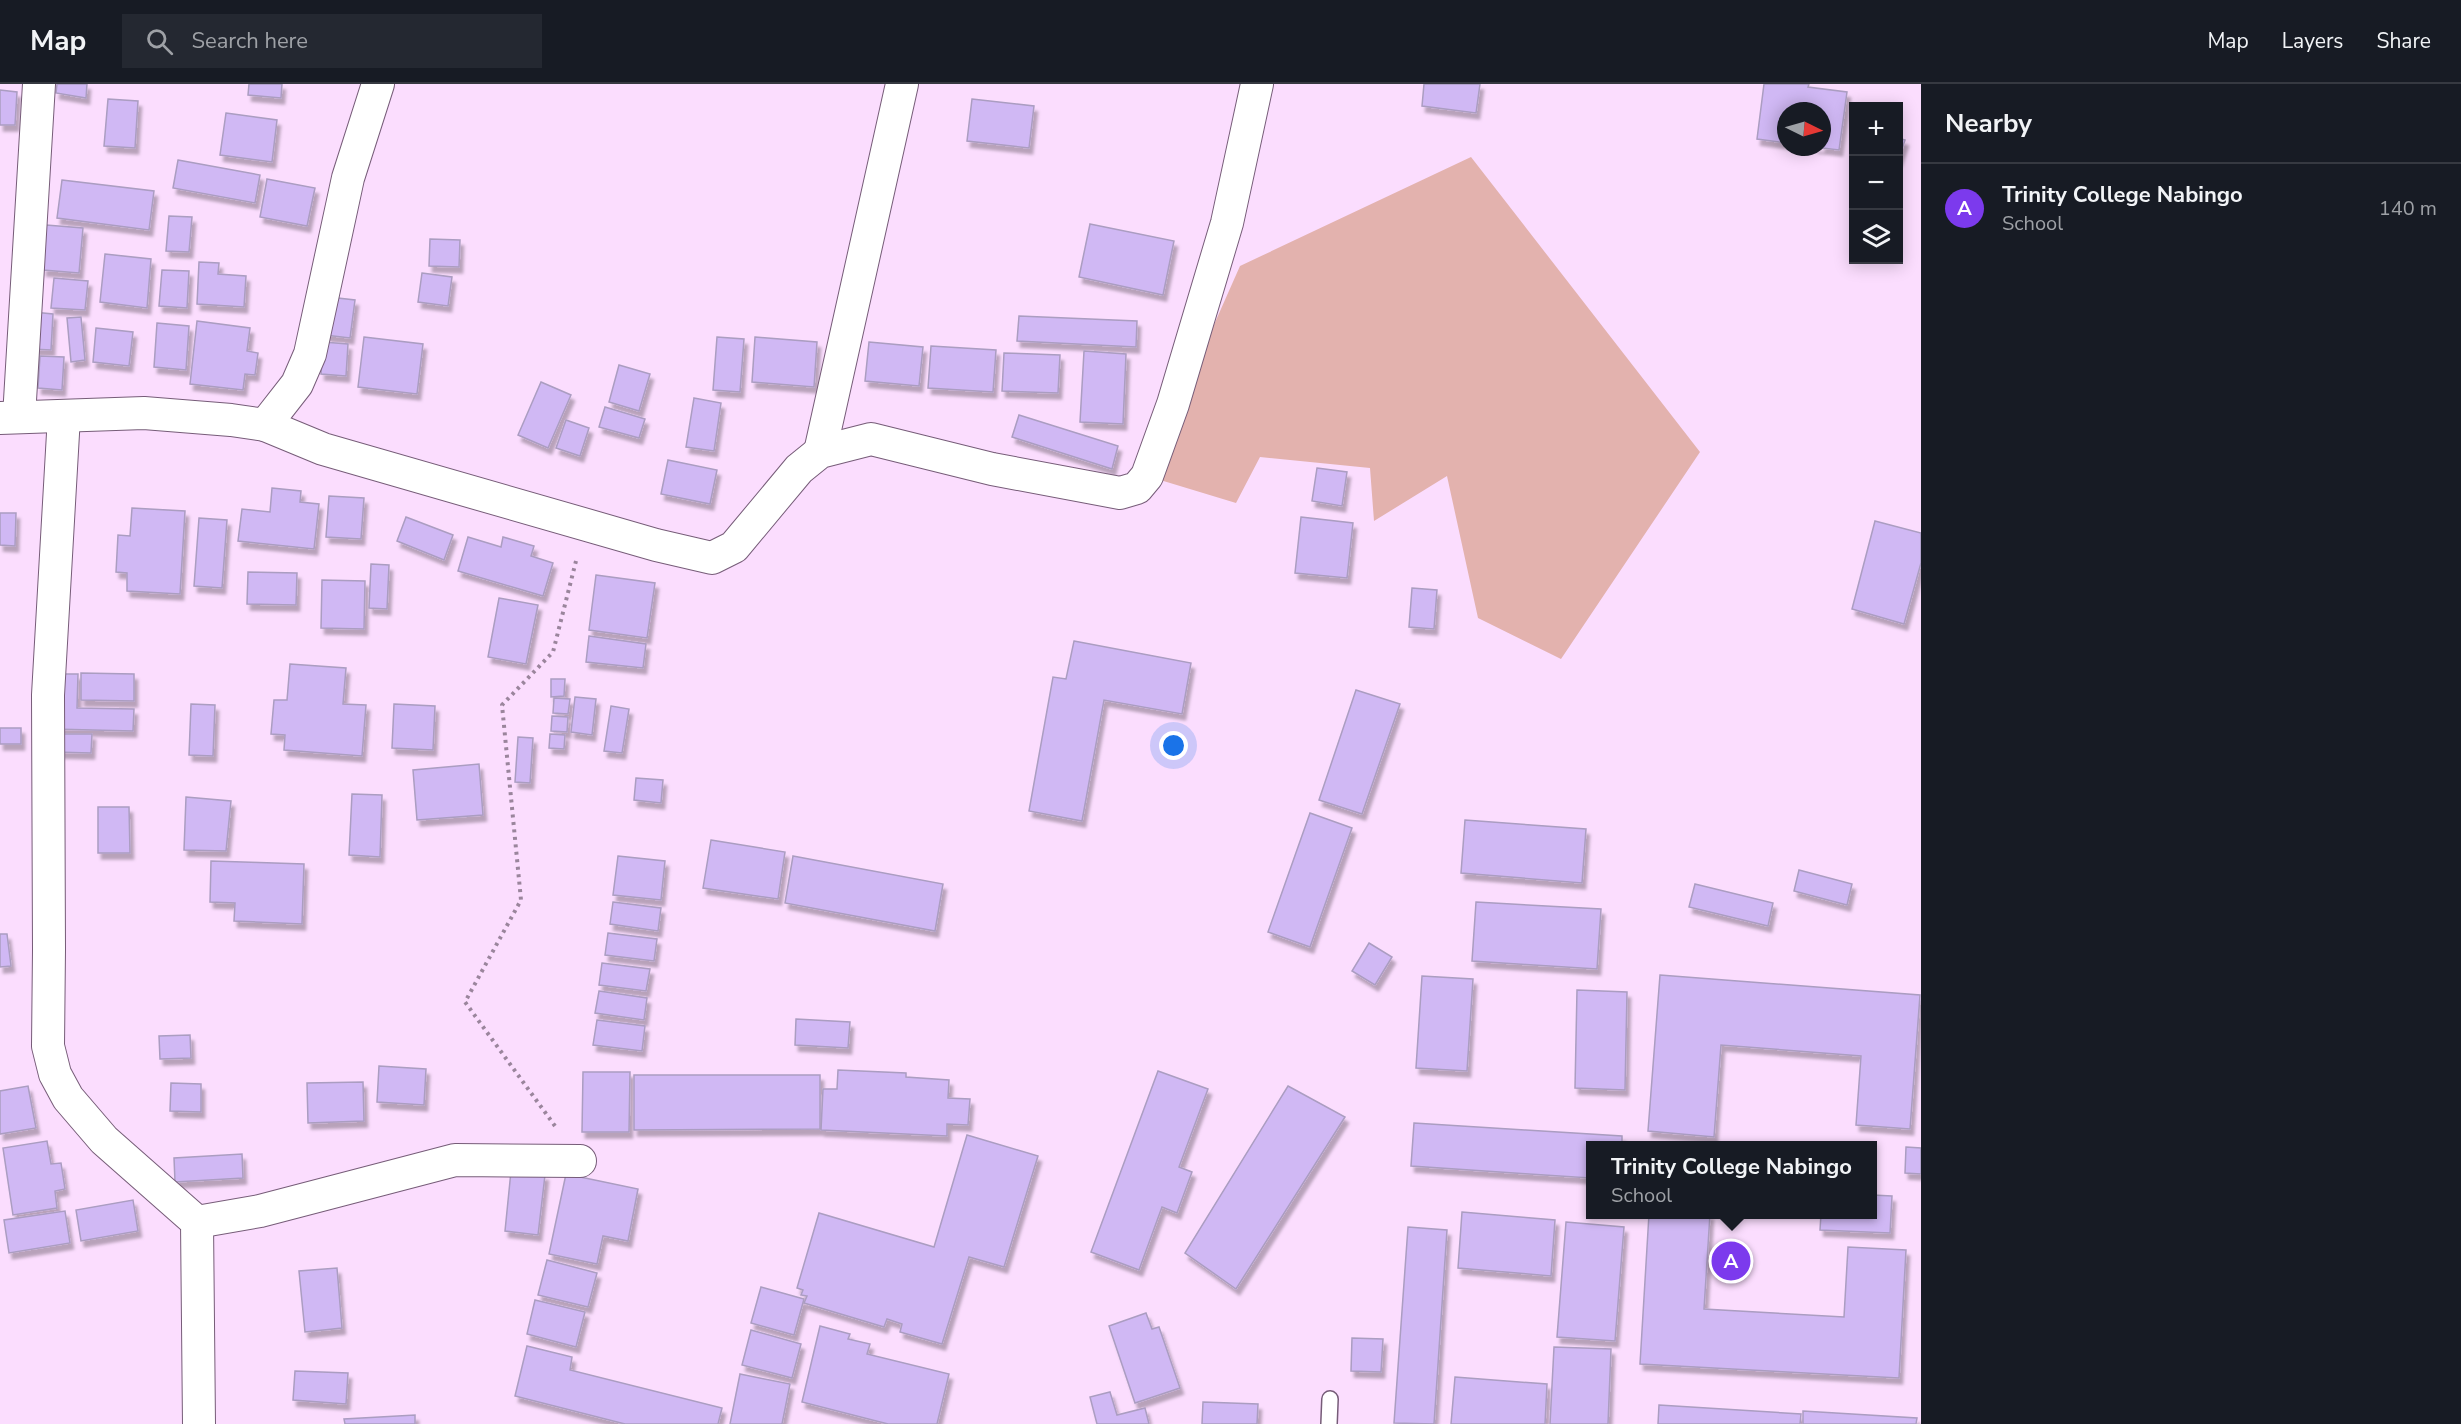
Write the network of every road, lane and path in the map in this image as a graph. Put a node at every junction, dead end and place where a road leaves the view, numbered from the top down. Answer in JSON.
{"nodes":[{"id":1,"x":39,"y":84,"type":"edge"},
{"id":2,"x":378,"y":84,"type":"edge"},
{"id":3,"x":903,"y":84,"type":"edge"},
{"id":4,"x":1257,"y":84,"type":"edge"},
{"id":5,"x":64,"y":416,"type":"junction"},
{"id":6,"x":10,"y":417,"type":"edge"},
{"id":7,"x":266,"y":425,"type":"junction"},
{"id":8,"x":820,"y":452,"type":"junction"},
{"id":9,"x":585,"y":524,"type":"junction"},
{"id":10,"x":580,"y":1161,"type":"joint"},
{"id":11,"x":197,"y":1222,"type":"junction"},
{"id":12,"x":1330,"y":1399,"type":"dead end"},
{"id":13,"x":199,"y":1424,"type":"edge"},
{"id":14,"x":1329,"y":1424,"type":"edge"}],
"edges":[{"from":1,"to":6,"type":"street"},
{"from":2,"to":7,"type":"street"},
{"from":3,"to":8,"type":"street"},
{"from":4,"to":8,"type":"street"},
{"from":5,"to":6,"type":"street"},
{"from":5,"to":7,"type":"street"},
{"from":5,"to":11,"type":"street"},
{"from":7,"to":9,"type":"street"},
{"from":8,"to":9,"type":"street"},
{"from":9,"to":10,"type":"path"},
{"from":10,"to":11,"type":"street"},
{"from":11,"to":13,"type":"street"},
{"from":12,"to":14,"type":"lane"}]}
